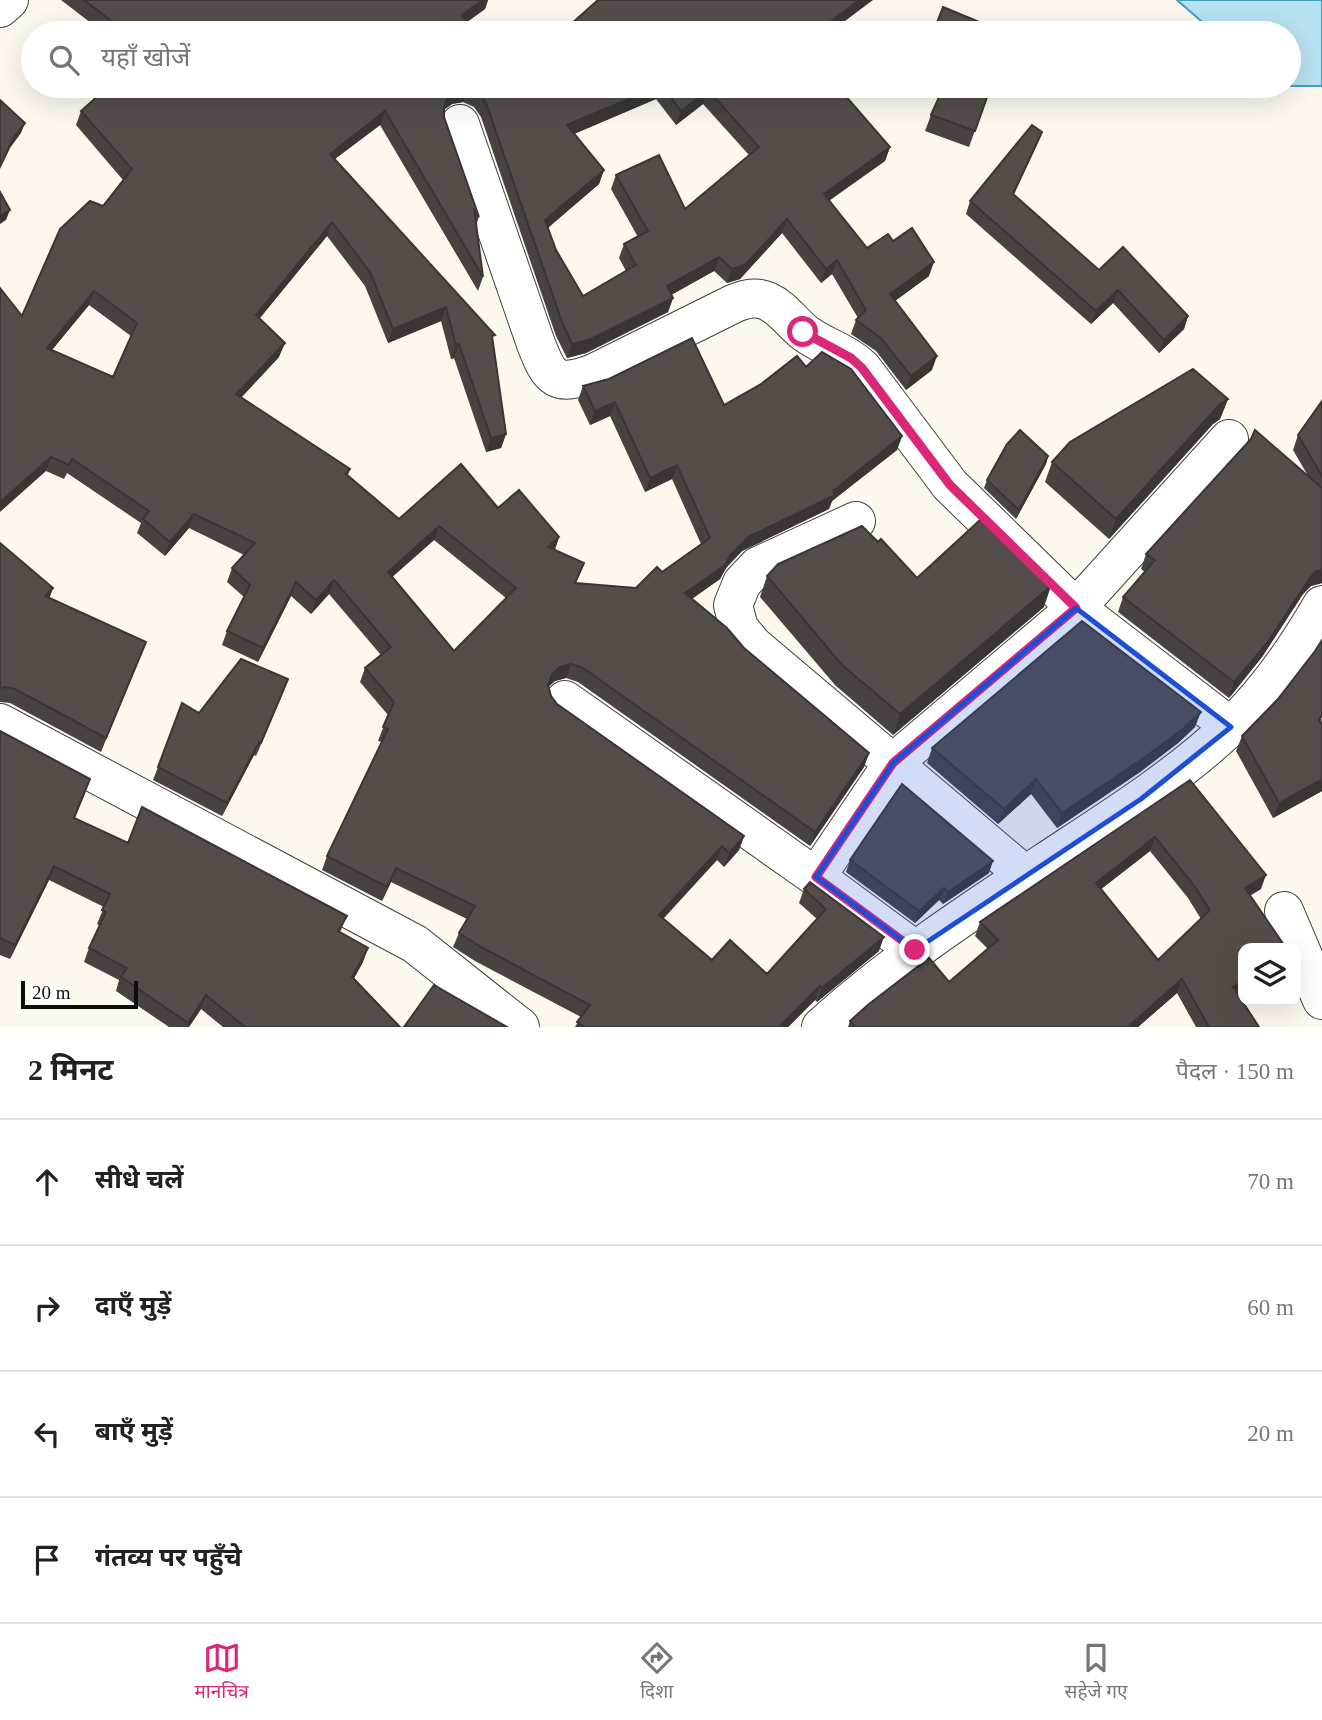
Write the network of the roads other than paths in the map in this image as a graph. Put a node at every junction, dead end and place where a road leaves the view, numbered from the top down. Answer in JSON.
{"nodes":[{"id":1,"x":9,"y":0,"type":"edge"},
{"id":2,"x":0,"y":8,"type":"edge"},
{"id":3,"x":460,"y":124,"type":"dead end"},
{"id":4,"x":1229,"y":439,"type":"dead end"},
{"id":5,"x":856,"y":521,"type":"dead end"},
{"id":6,"x":1322,"y":605,"type":"edge"},
{"id":7,"x":1076,"y":608,"type":"junction"},
{"id":8,"x":565,"y":700,"type":"dead end"},
{"id":9,"x":0,"y":723,"type":"edge"},
{"id":10,"x":1231,"y":727,"type":"junction"},
{"id":11,"x":893,"y":763,"type":"junction"},
{"id":12,"x":1025,"y":875,"type":"junction"},
{"id":13,"x":816,"y":877,"type":"junction"},
{"id":14,"x":1284,"y":911,"type":"dead end"},
{"id":15,"x":915,"y":950,"type":"junction"},
{"id":16,"x":1322,"y":1000,"type":"edge"},
{"id":17,"x":520,"y":1027,"type":"edge"},
{"id":18,"x":821,"y":1027,"type":"edge"}],
"edges":[{"from":1,"to":2,"type":"street"},
{"from":3,"to":7,"type":"street"},
{"from":4,"to":7,"type":"street"},
{"from":5,"to":11,"type":"street"},
{"from":6,"to":10,"type":"street"},
{"from":7,"to":10,"type":"street"},
{"from":7,"to":11,"type":"street"},
{"from":8,"to":13,"type":"street"},
{"from":9,"to":17,"type":"street"},
{"from":10,"to":12,"type":"street"},
{"from":11,"to":12,"type":"street"},
{"from":11,"to":13,"type":"street"},
{"from":12,"to":15,"type":"street"},
{"from":13,"to":15,"type":"street"},
{"from":14,"to":16,"type":"street"},
{"from":15,"to":18,"type":"street"}]}
